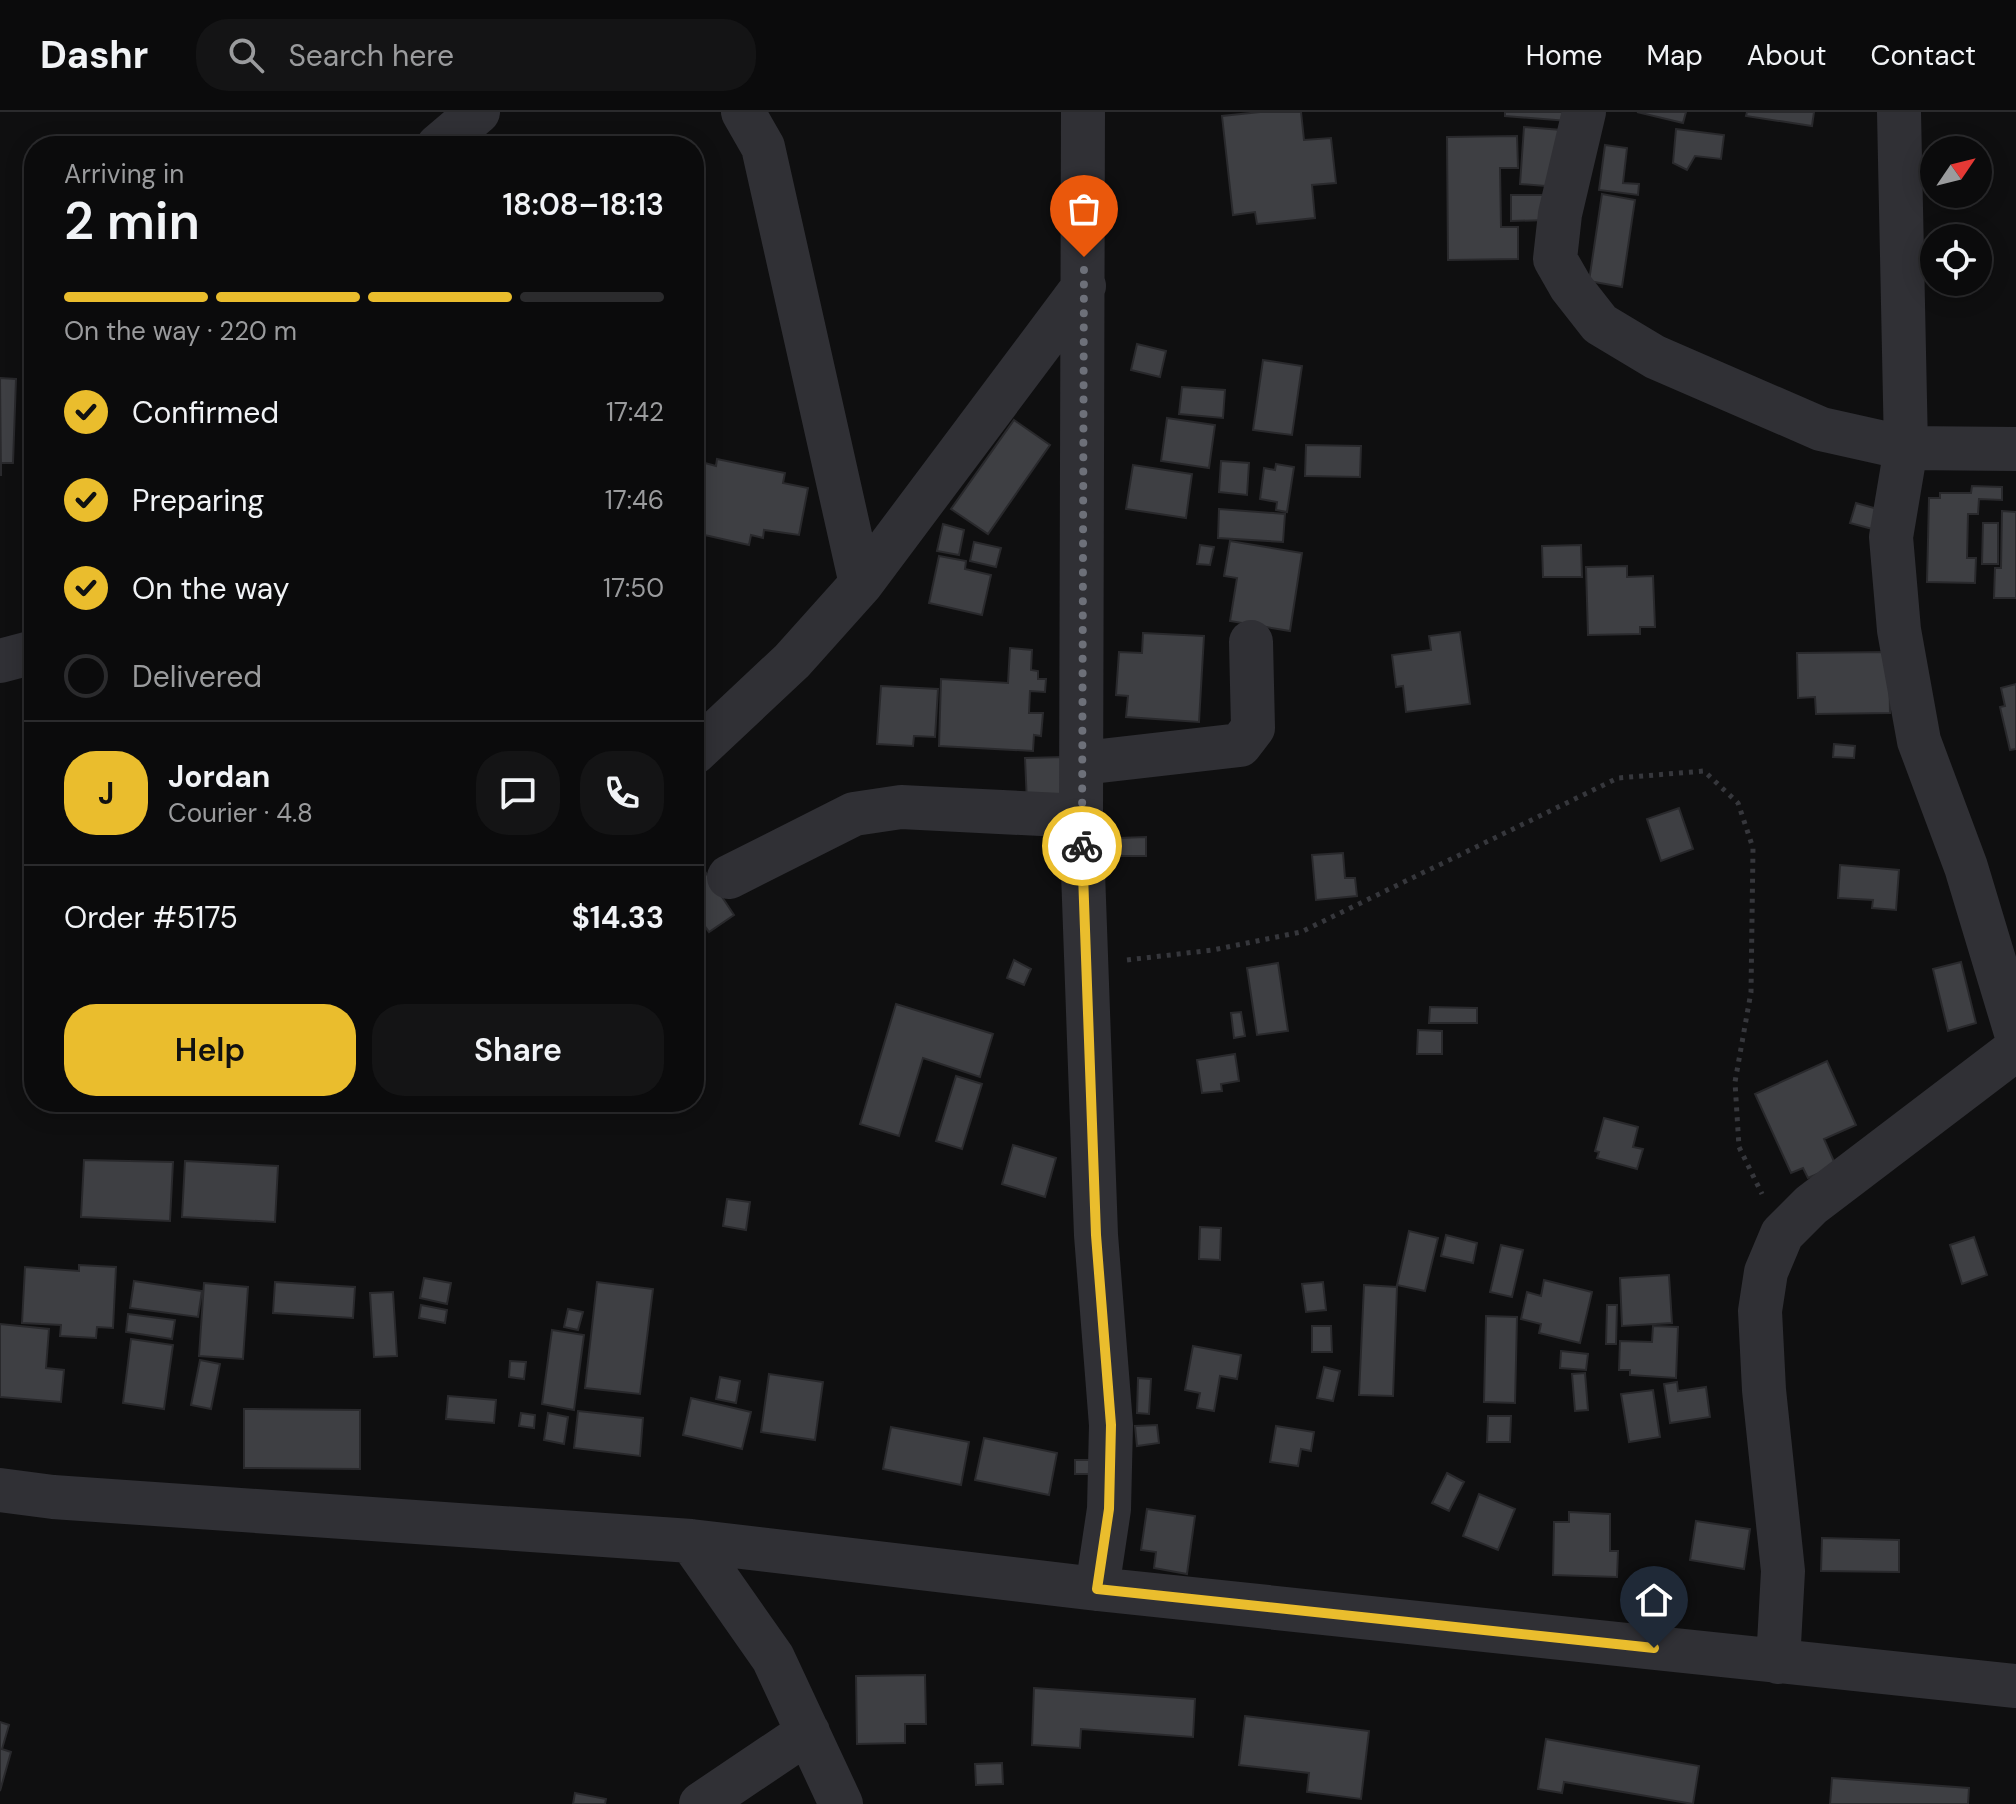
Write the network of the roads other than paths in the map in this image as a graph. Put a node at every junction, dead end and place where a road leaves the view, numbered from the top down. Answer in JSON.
{"nodes":[{"id":1,"x":478,"y":112,"type":"edge"},
{"id":2,"x":743,"y":112,"type":"edge"},
{"id":3,"x":1083,"y":112,"type":"edge"},
{"id":4,"x":1584,"y":112,"type":"edge"},
{"id":5,"x":1899,"y":112,"type":"edge"},
{"id":6,"x":450,"y":136,"type":"edge"},
{"id":7,"x":1084,"y":286,"type":"junction"},
{"id":8,"x":1906,"y":448,"type":"junction"},
{"id":9,"x":2016,"y":449,"type":"edge"},
{"id":10,"x":861,"y":584,"type":"junction"},
{"id":11,"x":1251,"y":642,"type":"dead end"},
{"id":12,"x":24,"y":655,"type":"edge"},
{"id":13,"x":0,"y":661,"type":"edge"},
{"id":14,"x":704,"y":744,"type":"edge"},
{"id":15,"x":1083,"y":763,"type":"junction"},
{"id":16,"x":1081,"y":816,"type":"junction"},
{"id":17,"x":729,"y":877,"type":"dead end"},
{"id":18,"x":2016,"y":1033,"type":"edge"},
{"id":19,"x":2016,"y":1049,"type":"edge"},
{"id":20,"x":0,"y":1490,"type":"edge"},
{"id":21,"x":691,"y":1541,"type":"junction"},
{"id":22,"x":1097,"y":1589,"type":"junction"},
{"id":23,"x":1778,"y":1662,"type":"junction"},
{"id":24,"x":2016,"y":1686,"type":"edge"},
{"id":25,"x":808,"y":1732,"type":"junction"},
{"id":26,"x":701,"y":1804,"type":"edge"},
{"id":27,"x":841,"y":1804,"type":"edge"}],
"edges":[{"from":1,"to":6,"type":"street"},
{"from":2,"to":10,"type":"street"},
{"from":3,"to":7,"type":"street"},
{"from":4,"to":8,"type":"street"},
{"from":5,"to":8,"type":"street"},
{"from":7,"to":10,"type":"street"},
{"from":7,"to":15,"type":"street"},
{"from":8,"to":9,"type":"street"},
{"from":8,"to":18,"type":"street"},
{"from":10,"to":14,"type":"street"},
{"from":11,"to":15,"type":"street"},
{"from":12,"to":13,"type":"street"},
{"from":15,"to":16,"type":"street"},
{"from":16,"to":17,"type":"street"},
{"from":16,"to":22,"type":"street"},
{"from":19,"to":23,"type":"street"},
{"from":20,"to":21,"type":"street"},
{"from":21,"to":22,"type":"street"},
{"from":21,"to":25,"type":"street"},
{"from":22,"to":23,"type":"street"},
{"from":23,"to":24,"type":"street"},
{"from":25,"to":26,"type":"street"},
{"from":25,"to":27,"type":"street"}]}
